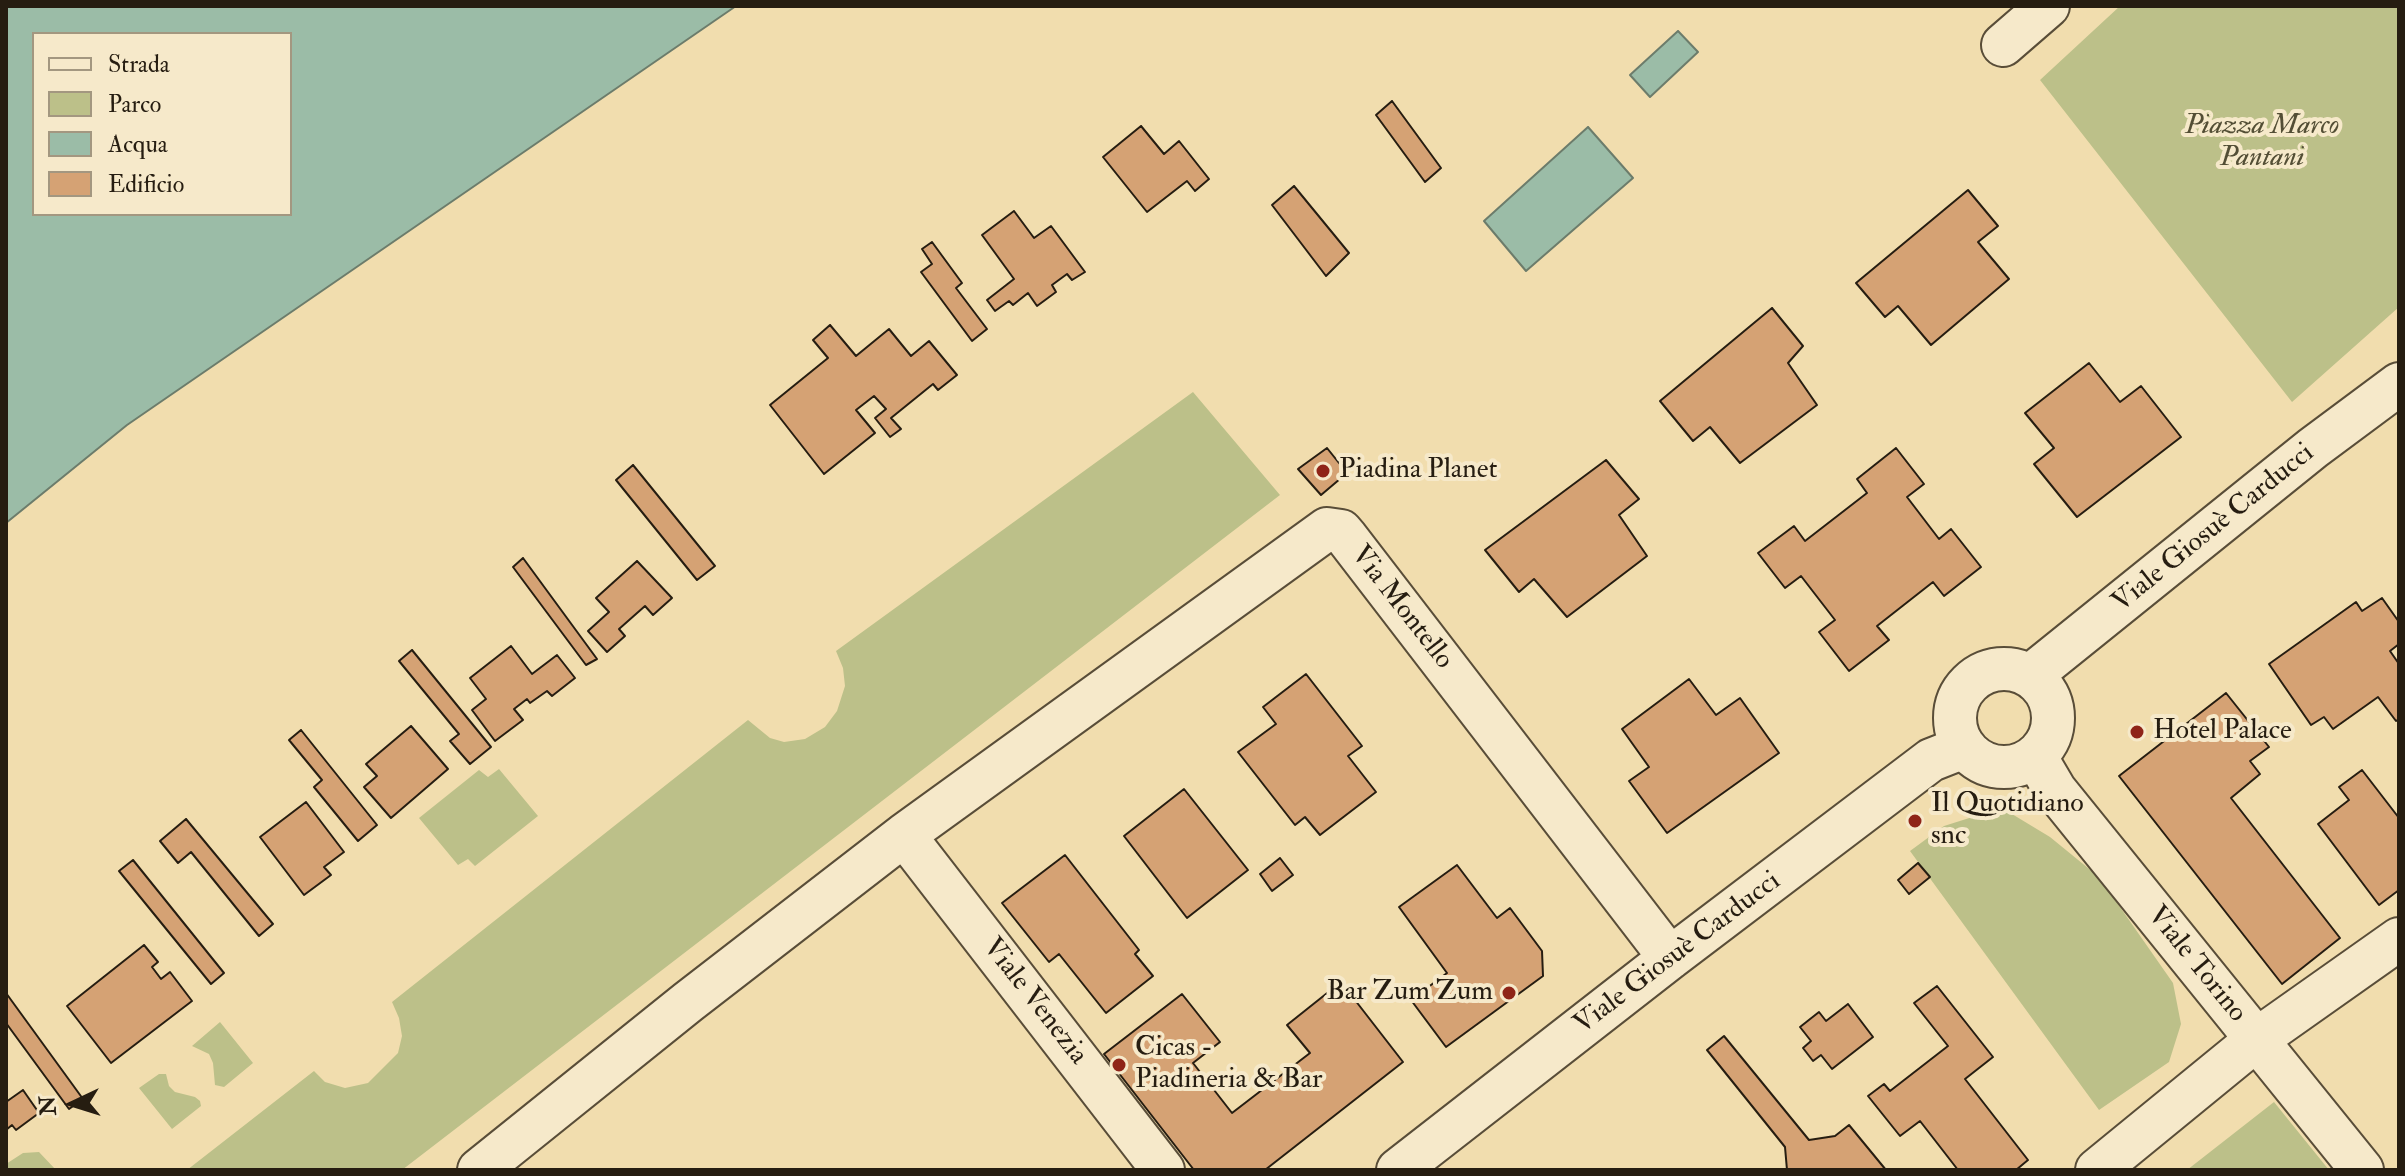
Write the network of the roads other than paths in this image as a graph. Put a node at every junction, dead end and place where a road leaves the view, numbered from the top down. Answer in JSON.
{"nodes":[{"id":1,"x":2048,"y":6,"type":"edge"},
{"id":2,"x":2003,"y":45,"type":"dead end"},
{"id":3,"x":2399,"y":384,"type":"edge"},
{"id":4,"x":2030,"y":676,"type":"junction"},
{"id":5,"x":1964,"y":747,"type":"junction"},
{"id":6,"x":2035,"y":756,"type":"junction"},
{"id":7,"x":904,"y":835,"type":"junction"},
{"id":8,"x":2399,"y":939,"type":"edge"},
{"id":9,"x":1670,"y":958,"type":"junction"},
{"id":10,"x":2256,"y":1040,"type":"junction"},
{"id":11,"x":479,"y":1170,"type":"edge"},
{"id":12,"x":1163,"y":1170,"type":"edge"},
{"id":13,"x":1398,"y":1170,"type":"edge"},
{"id":14,"x":2097,"y":1170,"type":"edge"},
{"id":15,"x":2362,"y":1170,"type":"edge"}],
"edges":[{"from":1,"to":2,"type":"street"},
{"from":3,"to":4,"type":"street","name":"Viale Giosuè Carducci"},
{"from":4,"to":5,"type":"street"},
{"from":4,"to":6,"type":"street"},
{"from":5,"to":6,"type":"street"},
{"from":5,"to":9,"type":"street","name":"Viale Giosuè Carducci"},
{"from":6,"to":10,"type":"street","name":"Viale Torino"},
{"from":7,"to":9,"type":"street","name":"Via Montello"},
{"from":7,"to":11,"type":"street"},
{"from":7,"to":12,"type":"street","name":"Viale Venezia"},
{"from":8,"to":10,"type":"street"},
{"from":9,"to":13,"type":"street","name":"Viale Giosuè Carducci"},
{"from":10,"to":14,"type":"street"},
{"from":10,"to":15,"type":"street","name":"Viale Torino"}]}
